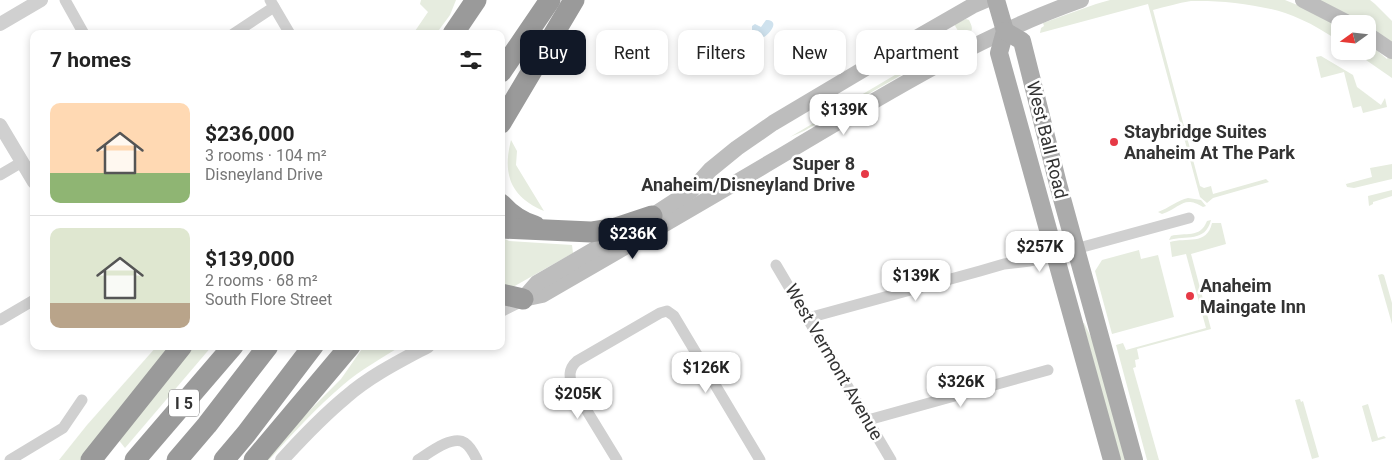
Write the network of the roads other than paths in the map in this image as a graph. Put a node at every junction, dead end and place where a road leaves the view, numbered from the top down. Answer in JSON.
{"nodes":[{"id":1,"x":41,"y":0,"type":"edge"},
{"id":2,"x":64,"y":0,"type":"edge"},
{"id":3,"x":476,"y":0,"type":"edge"},
{"id":4,"x":550,"y":0,"type":"edge"},
{"id":5,"x":574,"y":0,"type":"edge"},
{"id":6,"x":986,"y":0,"type":"edge"},
{"id":7,"x":996,"y":0,"type":"edge"},
{"id":8,"x":1081,"y":0,"type":"edge"},
{"id":9,"x":1303,"y":0,"type":"edge"},
{"id":10,"x":272,"y":4,"type":"edge"},
{"id":11,"x":1332,"y":15,"type":"edge"},
{"id":12,"x":0,"y":24,"type":"edge"},
{"id":13,"x":82,"y":30,"type":"edge"},
{"id":14,"x":238,"y":30,"type":"edge"},
{"id":15,"x":288,"y":30,"type":"edge"},
{"id":16,"x":456,"y":30,"type":"edge"},
{"id":17,"x":1005,"y":31,"type":"junction"},
{"id":18,"x":1376,"y":40,"type":"edge"},
{"id":19,"x":1391,"y":50,"type":"edge"},
{"id":20,"x":505,"y":66,"type":"edge"},
{"id":21,"x":505,"y":116,"type":"edge"},
{"id":22,"x":0,"y":125,"type":"edge"},
{"id":23,"x":22,"y":162,"type":"junction"},
{"id":24,"x":0,"y":175,"type":"edge"},
{"id":25,"x":30,"y":175,"type":"edge"},
{"id":26,"x":505,"y":208,"type":"edge"},
{"id":27,"x":652,"y":216,"type":"junction"},
{"id":28,"x":1188,"y":218,"type":"dead end"},
{"id":29,"x":505,"y":228,"type":"edge"},
{"id":30,"x":562,"y":231,"type":"junction"},
{"id":31,"x":1076,"y":249,"type":"junction"},
{"id":32,"x":1055,"y":255,"type":"junction"},
{"id":33,"x":776,"y":265,"type":"dead end"},
{"id":34,"x":505,"y":295,"type":"edge"},
{"id":35,"x":523,"y":299,"type":"junction"},
{"id":36,"x":30,"y":302,"type":"edge"},
{"id":37,"x":505,"y":308,"type":"edge"},
{"id":38,"x":808,"y":318,"type":"junction"},
{"id":39,"x":0,"y":320,"type":"edge"},
{"id":40,"x":179,"y":350,"type":"edge"},
{"id":41,"x":230,"y":350,"type":"edge"},
{"id":42,"x":265,"y":350,"type":"edge"},
{"id":43,"x":310,"y":350,"type":"edge"},
{"id":44,"x":347,"y":350,"type":"edge"},
{"id":45,"x":420,"y":350,"type":"edge"},
{"id":46,"x":1048,"y":370,"type":"dead end"},
{"id":47,"x":82,"y":400,"type":"dead end"},
{"id":48,"x":868,"y":420,"type":"junction"},
{"id":49,"x":10,"y":460,"type":"edge"},
{"id":50,"x":91,"y":460,"type":"edge"},
{"id":51,"x":135,"y":460,"type":"edge"},
{"id":52,"x":177,"y":460,"type":"edge"},
{"id":53,"x":224,"y":460,"type":"edge"},
{"id":54,"x":254,"y":460,"type":"edge"},
{"id":55,"x":282,"y":460,"type":"edge"},
{"id":56,"x":418,"y":460,"type":"edge"},
{"id":57,"x":477,"y":460,"type":"edge"},
{"id":58,"x":617,"y":460,"type":"edge"},
{"id":59,"x":760,"y":460,"type":"edge"},
{"id":60,"x":891,"y":460,"type":"edge"},
{"id":61,"x":1112,"y":460,"type":"edge"},
{"id":62,"x":1134,"y":460,"type":"edge"}],
"edges":[{"from":1,"to":12,"type":"street"},
{"from":2,"to":13,"type":"street"},
{"from":3,"to":16,"type":"highway"},
{"from":4,"to":20,"type":"highway"},
{"from":5,"to":21,"type":"highway"},
{"from":6,"to":27,"type":"main road"},
{"from":7,"to":17,"type":"main road","name":"West Ball Road"},
{"from":8,"to":17,"type":"main road"},
{"from":9,"to":11,"type":"main road"},
{"from":10,"to":14,"type":"street"},
{"from":10,"to":15,"type":"street"},
{"from":17,"to":31,"type":"main road","name":"West Ball Road"},
{"from":17,"to":32,"type":"main road","name":"West Ball Road"},
{"from":17,"to":35,"type":"main road"},
{"from":18,"to":19,"type":"main road"},
{"from":22,"to":23,"type":"street"},
{"from":23,"to":24,"type":"street"},
{"from":23,"to":25,"type":"street"},
{"from":26,"to":30,"type":"highway"},
{"from":27,"to":30,"type":"highway"},
{"from":27,"to":35,"type":"main road"},
{"from":28,"to":31,"type":"street"},
{"from":29,"to":30,"type":"highway"},
{"from":31,"to":32,"type":"street"},
{"from":31,"to":62,"type":"main road","name":"West Ball Road"},
{"from":32,"to":38,"type":"street"},
{"from":32,"to":61,"type":"main road","name":"West Ball Road"},
{"from":33,"to":38,"type":"street","name":"West Vermont Avenue"},
{"from":34,"to":35,"type":"highway"},
{"from":35,"to":37,"type":"street"},
{"from":36,"to":39,"type":"street"},
{"from":38,"to":48,"type":"street","name":"West Vermont Avenue"},
{"from":40,"to":50,"type":"highway"},
{"from":41,"to":51,"type":"highway","number":"I 5"},
{"from":42,"to":52,"type":"highway"},
{"from":43,"to":53,"type":"highway"},
{"from":44,"to":54,"type":"highway"},
{"from":45,"to":55,"type":"street"},
{"from":46,"to":48,"type":"street"},
{"from":47,"to":49,"type":"street"},
{"from":48,"to":60,"type":"street","name":"West Vermont Avenue"},
{"from":56,"to":57,"type":"street"},
{"from":58,"to":59,"type":"street"}]}
